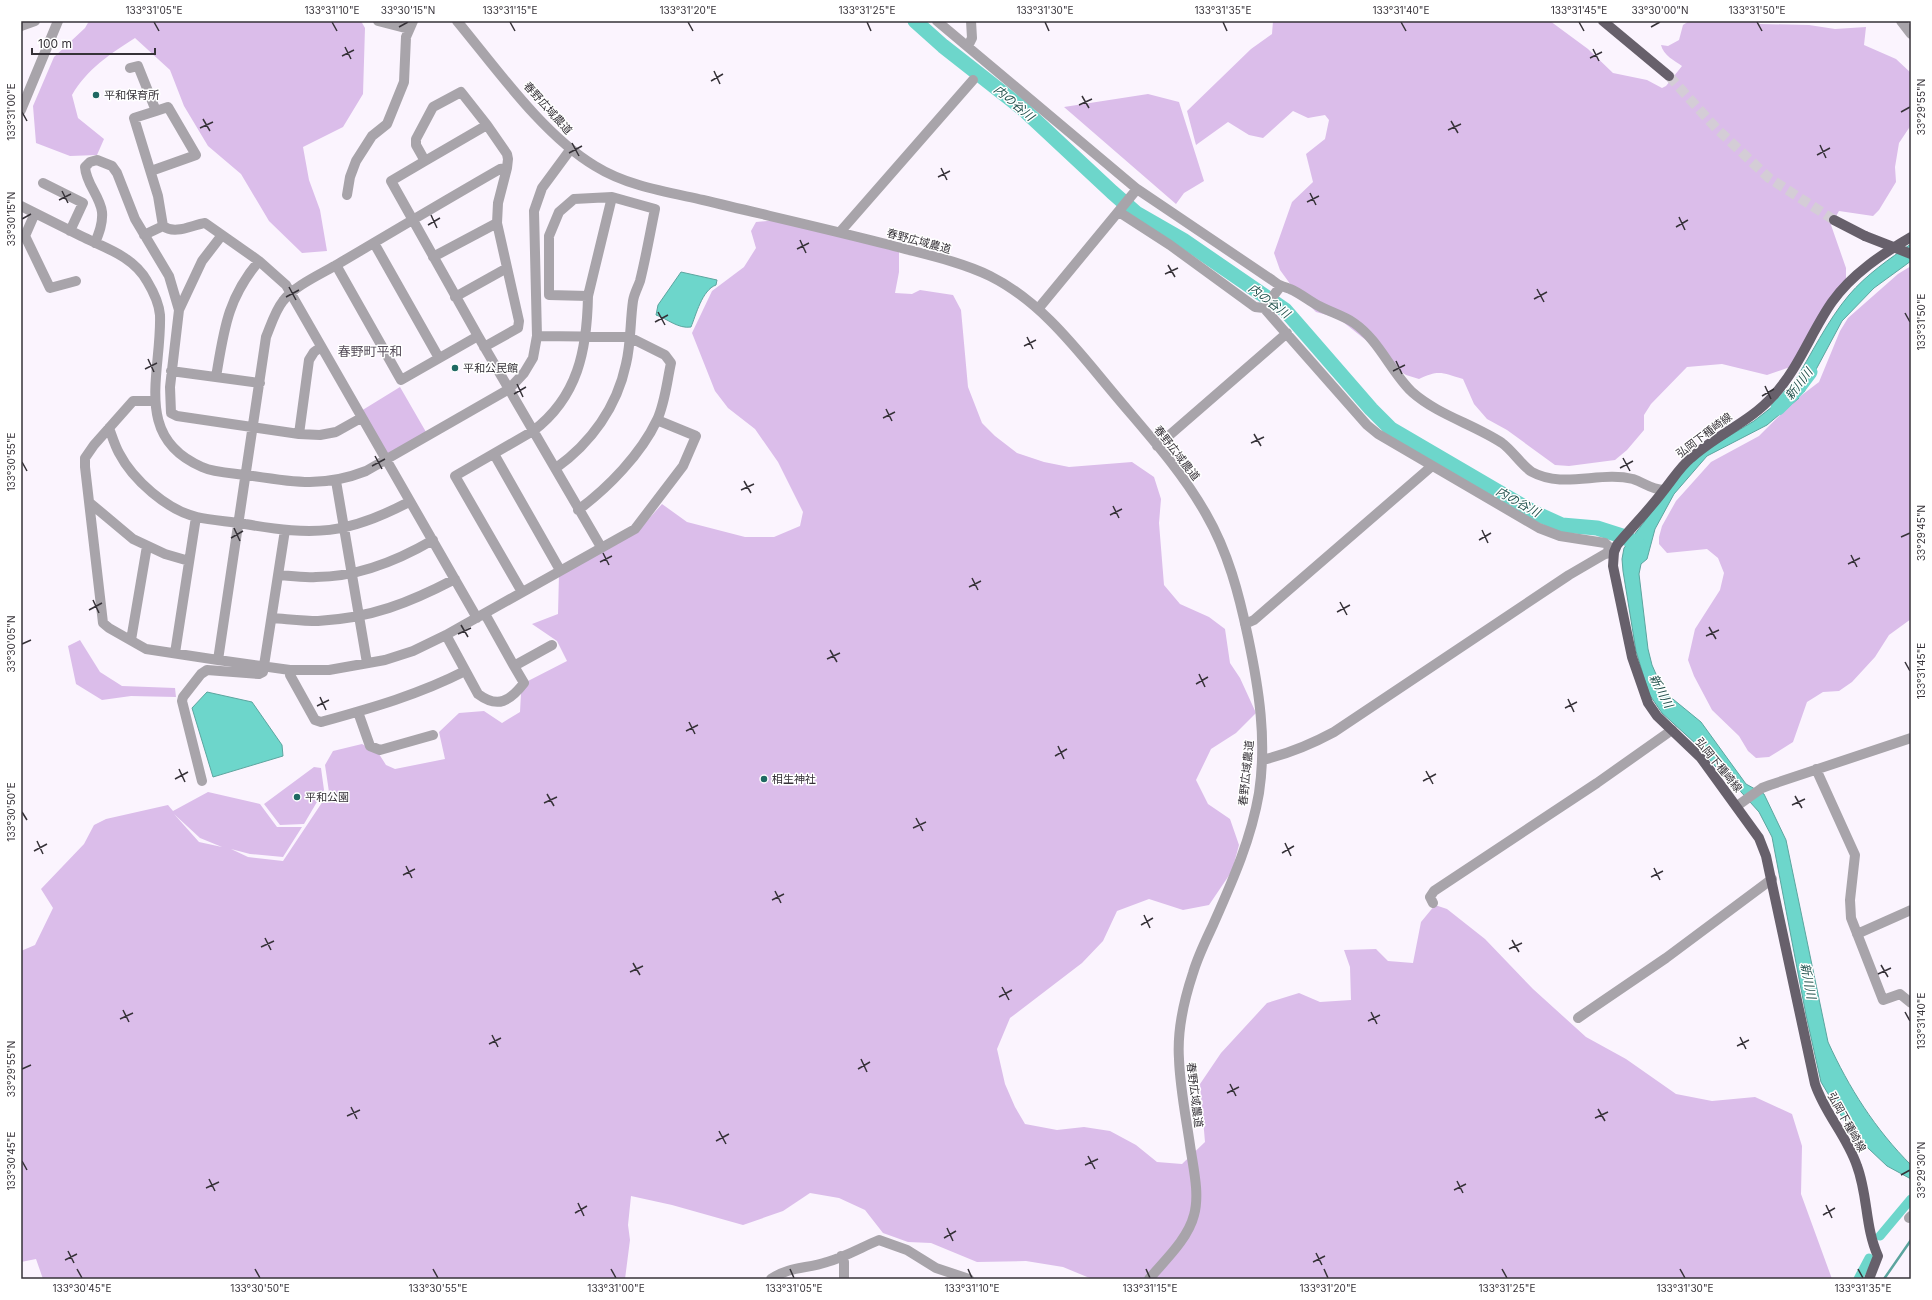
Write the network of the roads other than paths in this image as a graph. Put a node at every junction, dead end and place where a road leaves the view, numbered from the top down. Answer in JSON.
{"nodes":[{"id":1,"x":35,"y":21,"type":"edge"},
{"id":2,"x":58,"y":21,"type":"edge"},
{"id":3,"x":378,"y":21,"type":"edge"},
{"id":4,"x":457,"y":21,"type":"edge"},
{"id":5,"x":937,"y":21,"type":"edge"},
{"id":6,"x":971,"y":21,"type":"edge"},
{"id":7,"x":1603,"y":21,"type":"edge"},
{"id":8,"x":1901,"y":21,"type":"edge"},
{"id":9,"x":411,"y":25,"type":"edge"},
{"id":10,"x":21,"y":26,"type":"edge"},
{"id":11,"x":1911,"y":34,"type":"edge"},
{"id":12,"x":968,"y":46,"type":"junction"},
{"id":13,"x":130,"y":68,"type":"dead end"},
{"id":14,"x":1669,"y":76,"type":"tunnel mouth"},
{"id":15,"x":973,"y":80,"type":"dead end"},
{"id":16,"x":21,"y":110,"type":"edge"},
{"id":17,"x":156,"y":111,"type":"junction"},
{"id":18,"x":487,"y":125,"type":"junction"},
{"id":19,"x":570,"y":150,"type":"junction"},
{"id":20,"x":425,"y":162,"type":"junction"},
{"id":21,"x":507,"y":168,"type":"junction"},
{"id":22,"x":150,"y":171,"type":"junction"},
{"id":23,"x":43,"y":183,"type":"dead end"},
{"id":24,"x":1136,"y":191,"type":"junction"},
{"id":25,"x":347,"y":195,"type":"dead end"},
{"id":26,"x":612,"y":197,"type":"junction"},
{"id":27,"x":21,"y":206,"type":"edge"},
{"id":28,"x":1120,"y":211,"type":"junction"},
{"id":29,"x":35,"y":213,"type":"junction"},
{"id":30,"x":412,"y":220,"type":"junction"},
{"id":31,"x":1834,"y":220,"type":"tunnel mouth"},
{"id":32,"x":497,"y":223,"type":"junction"},
{"id":33,"x":163,"y":226,"type":"junction"},
{"id":34,"x":70,"y":231,"type":"junction"},
{"id":35,"x":840,"y":232,"type":"junction"},
{"id":36,"x":144,"y":235,"type":"junction"},
{"id":37,"x":222,"y":235,"type":"junction"},
{"id":38,"x":1911,"y":237,"type":"edge"},
{"id":39,"x":95,"y":243,"type":"junction"},
{"id":40,"x":374,"y":243,"type":"junction"},
{"id":41,"x":1911,"y":254,"type":"edge"},
{"id":42,"x":433,"y":257,"type":"junction"},
{"id":43,"x":259,"y":261,"type":"junction"},
{"id":44,"x":336,"y":265,"type":"junction"},
{"id":45,"x":507,"y":268,"type":"junction"},
{"id":46,"x":76,"y":281,"type":"dead end"},
{"id":47,"x":1278,"y":289,"type":"junction"},
{"id":48,"x":291,"y":293,"type":"junction"},
{"id":49,"x":588,"y":296,"type":"junction"},
{"id":50,"x":455,"y":297,"type":"junction"},
{"id":51,"x":1266,"y":306,"type":"junction"},
{"id":52,"x":1038,"y":309,"type":"junction"},
{"id":53,"x":179,"y":310,"type":"junction"},
{"id":54,"x":1287,"y":333,"type":"junction"},
{"id":55,"x":478,"y":336,"type":"junction"},
{"id":56,"x":537,"y":336,"type":"junction"},
{"id":57,"x":585,"y":336,"type":"junction"},
{"id":58,"x":629,"y":337,"type":"junction"},
{"id":59,"x":321,"y":347,"type":"junction"},
{"id":60,"x":484,"y":347,"type":"junction"},
{"id":61,"x":439,"y":358,"type":"junction"},
{"id":62,"x":172,"y":371,"type":"junction"},
{"id":63,"x":216,"y":377,"type":"junction"},
{"id":64,"x":260,"y":383,"type":"junction"},
{"id":65,"x":509,"y":389,"type":"junction"},
{"id":66,"x":154,"y":401,"type":"junction"},
{"id":67,"x":361,"y":418,"type":"junction"},
{"id":68,"x":657,"y":420,"type":"junction"},
{"id":69,"x":109,"y":428,"type":"junction"},
{"id":70,"x":254,"y":428,"type":"junction"},
{"id":71,"x":533,"y":431,"type":"junction"},
{"id":72,"x":299,"y":434,"type":"junction"},
{"id":73,"x":1157,"y":446,"type":"junction"},
{"id":74,"x":494,"y":454,"type":"junction"},
{"id":75,"x":386,"y":460,"type":"junction"},
{"id":76,"x":1432,"y":466,"type":"junction"},
{"id":77,"x":556,"y":468,"type":"junction"},
{"id":78,"x":246,"y":475,"type":"junction"},
{"id":79,"x":336,"y":481,"type":"junction"},
{"id":80,"x":1664,"y":490,"type":"junction"},
{"id":81,"x":409,"y":502,"type":"junction"},
{"id":82,"x":90,"y":503,"type":"junction"},
{"id":83,"x":578,"y":510,"type":"junction"},
{"id":84,"x":196,"y":517,"type":"junction"},
{"id":85,"x":240,"y":523,"type":"junction"},
{"id":86,"x":344,"y":528,"type":"junction"},
{"id":87,"x":285,"y":530,"type":"junction"},
{"id":88,"x":432,"y":540,"type":"junction"},
{"id":89,"x":147,"y":546,"type":"junction"},
{"id":90,"x":601,"y":547,"type":"junction"},
{"id":91,"x":1616,"y":548,"type":"junction"},
{"id":92,"x":189,"y":561,"type":"junction"},
{"id":93,"x":560,"y":570,"type":"junction"},
{"id":94,"x":350,"y":574,"type":"junction"},
{"id":95,"x":279,"y":575,"type":"junction"},
{"id":96,"x":455,"y":579,"type":"junction"},
{"id":97,"x":522,"y":592,"type":"junction"},
{"id":98,"x":359,"y":616,"type":"junction"},
{"id":99,"x":481,"y":616,"type":"junction"},
{"id":100,"x":272,"y":618,"type":"junction"},
{"id":101,"x":1245,"y":624,"type":"junction"},
{"id":102,"x":446,"y":635,"type":"junction"},
{"id":103,"x":131,"y":640,"type":"junction"},
{"id":104,"x":552,"y":645,"type":"dead end"},
{"id":105,"x":174,"y":653,"type":"junction"},
{"id":106,"x":218,"y":660,"type":"junction"},
{"id":107,"x":367,"y":663,"type":"junction"},
{"id":108,"x":264,"y":666,"type":"junction"},
{"id":109,"x":514,"y":666,"type":"junction"},
{"id":110,"x":290,"y":670,"type":"junction"},
{"id":111,"x":465,"y":671,"type":"junction"},
{"id":112,"x":358,"y":712,"type":"junction"},
{"id":113,"x":1672,"y":730,"type":"junction"},
{"id":114,"x":433,"y":735,"type":"dead end"},
{"id":115,"x":1911,"y":738,"type":"edge"},
{"id":116,"x":1262,"y":760,"type":"junction"},
{"id":117,"x":1816,"y":769,"type":"junction"},
{"id":118,"x":202,"y":781,"type":"dead end"},
{"id":119,"x":1739,"y":804,"type":"junction"},
{"id":120,"x":1772,"y":879,"type":"junction"},
{"id":121,"x":1433,"y":903,"type":"dead end"},
{"id":122,"x":1911,"y":910,"type":"edge"},
{"id":123,"x":1857,"y":934,"type":"junction"},
{"id":124,"x":1911,"y":1003,"type":"edge"},
{"id":125,"x":1578,"y":1018,"type":"dead end"},
{"id":126,"x":841,"y":1256,"type":"junction"},
{"id":127,"x":770,"y":1279,"type":"edge"},
{"id":128,"x":844,"y":1279,"type":"edge"},
{"id":129,"x":969,"y":1279,"type":"edge"},
{"id":130,"x":1149,"y":1279,"type":"edge"},
{"id":131,"x":1869,"y":1279,"type":"edge"}],
"edges":[{"from":1,"to":10,"type":"street"},
{"from":2,"to":16,"type":"street"},
{"from":3,"to":9,"type":"street"},
{"from":4,"to":19,"type":"street","name":"春野広域農道"},
{"from":5,"to":12,"type":"street"},
{"from":6,"to":12,"type":"street"},
{"from":7,"to":14,"type":"main road"},
{"from":8,"to":11,"type":"street"},
{"from":9,"to":25,"type":"street"},
{"from":12,"to":24,"type":"street"},
{"from":13,"to":17,"type":"street"},
{"from":15,"to":35,"type":"street"},
{"from":17,"to":22,"type":"street"},
{"from":17,"to":22,"type":"street"},
{"from":18,"to":20,"type":"street"},
{"from":18,"to":20,"type":"street"},
{"from":18,"to":21,"type":"street"},
{"from":19,"to":35,"type":"street","name":"春野広域農道"},
{"from":19,"to":56,"type":"street"},
{"from":20,"to":30,"type":"street"},
{"from":21,"to":30,"type":"street"},
{"from":21,"to":32,"type":"street"},
{"from":22,"to":33,"type":"street"},
{"from":23,"to":34,"type":"street"},
{"from":24,"to":28,"type":"street"},
{"from":24,"to":47,"type":"street"},
{"from":26,"to":49,"type":"street"},
{"from":26,"to":49,"type":"street"},
{"from":26,"to":58,"type":"street"},
{"from":27,"to":29,"type":"street"},
{"from":28,"to":51,"type":"street"},
{"from":28,"to":52,"type":"street"},
{"from":29,"to":34,"type":"street"},
{"from":29,"to":46,"type":"street"},
{"from":30,"to":40,"type":"street"},
{"from":30,"to":42,"type":"street"},
{"from":31,"to":41,"type":"main road","bridge":true},
{"from":32,"to":42,"type":"street"},
{"from":32,"to":45,"type":"street"},
{"from":33,"to":36,"type":"street"},
{"from":33,"to":37,"type":"street"},
{"from":34,"to":39,"type":"street"},
{"from":35,"to":52,"type":"street","name":"春野広域農道"},
{"from":36,"to":39,"type":"street"},
{"from":36,"to":53,"type":"street"},
{"from":37,"to":43,"type":"street"},
{"from":37,"to":53,"type":"street"},
{"from":38,"to":80,"type":"main road","name":"弘岡下種崎線"},
{"from":39,"to":66,"type":"street"},
{"from":40,"to":44,"type":"street"},
{"from":40,"to":61,"type":"street"},
{"from":42,"to":50,"type":"street"},
{"from":43,"to":48,"type":"street"},
{"from":43,"to":63,"type":"street"},
{"from":44,"to":48,"type":"street"},
{"from":44,"to":61,"type":"street"},
{"from":45,"to":50,"type":"street"},
{"from":45,"to":60,"type":"street"},
{"from":47,"to":51,"type":"street"},
{"from":47,"to":80,"type":"street"},
{"from":48,"to":59,"type":"street"},
{"from":48,"to":64,"type":"street"},
{"from":49,"to":57,"type":"street"},
{"from":50,"to":55,"type":"street"},
{"from":51,"to":54,"type":"street"},
{"from":52,"to":73,"type":"street","name":"春野広域農道"},
{"from":53,"to":62,"type":"street"},
{"from":54,"to":73,"type":"street"},
{"from":54,"to":76,"type":"street"},
{"from":55,"to":60,"type":"street"},
{"from":55,"to":61,"type":"street"},
{"from":56,"to":57,"type":"street"},
{"from":56,"to":65,"type":"street"},
{"from":57,"to":58,"type":"street"},
{"from":57,"to":71,"type":"street"},
{"from":58,"to":68,"type":"street"},
{"from":58,"to":77,"type":"street"},
{"from":59,"to":67,"type":"street"},
{"from":59,"to":72,"type":"street"},
{"from":60,"to":65,"type":"street"},
{"from":62,"to":63,"type":"street"},
{"from":62,"to":70,"type":"street"},
{"from":63,"to":64,"type":"street"},
{"from":64,"to":70,"type":"street"},
{"from":65,"to":71,"type":"street"},
{"from":65,"to":75,"type":"street"},
{"from":66,"to":69,"type":"street"},
{"from":66,"to":78,"type":"street"},
{"from":67,"to":72,"type":"street"},
{"from":67,"to":75,"type":"street"},
{"from":68,"to":83,"type":"street"},
{"from":68,"to":90,"type":"street"},
{"from":69,"to":82,"type":"street"},
{"from":69,"to":84,"type":"street"},
{"from":70,"to":72,"type":"street"},
{"from":70,"to":78,"type":"street"},
{"from":71,"to":74,"type":"street"},
{"from":71,"to":77,"type":"street"},
{"from":73,"to":101,"type":"street","name":"春野広域農道"},
{"from":74,"to":93,"type":"street"},
{"from":74,"to":97,"type":"street"},
{"from":75,"to":79,"type":"street"},
{"from":75,"to":81,"type":"street"},
{"from":76,"to":91,"type":"street"},
{"from":76,"to":101,"type":"street"},
{"from":77,"to":83,"type":"street"},
{"from":78,"to":79,"type":"street"},
{"from":78,"to":85,"type":"street"},
{"from":79,"to":86,"type":"street"},
{"from":80,"to":91,"type":"main road","name":"弘岡下種崎線"},
{"from":81,"to":86,"type":"street"},
{"from":81,"to":88,"type":"street"},
{"from":82,"to":89,"type":"street"},
{"from":82,"to":103,"type":"street"},
{"from":83,"to":90,"type":"street"},
{"from":84,"to":85,"type":"street"},
{"from":84,"to":92,"type":"street"},
{"from":85,"to":87,"type":"street"},
{"from":85,"to":106,"type":"street"},
{"from":86,"to":87,"type":"street"},
{"from":86,"to":94,"type":"street"},
{"from":87,"to":95,"type":"street"},
{"from":88,"to":94,"type":"street"},
{"from":88,"to":96,"type":"street"},
{"from":89,"to":92,"type":"street"},
{"from":89,"to":103,"type":"street"},
{"from":90,"to":93,"type":"street"},
{"from":91,"to":113,"type":"main road","name":"弘岡下種崎線"},
{"from":91,"to":116,"type":"street"},
{"from":92,"to":105,"type":"street"},
{"from":93,"to":97,"type":"street"},
{"from":94,"to":95,"type":"street"},
{"from":94,"to":98,"type":"street"},
{"from":95,"to":100,"type":"street"},
{"from":96,"to":98,"type":"street"},
{"from":96,"to":99,"type":"street"},
{"from":97,"to":99,"type":"street"},
{"from":98,"to":100,"type":"street"},
{"from":98,"to":107,"type":"street"},
{"from":99,"to":102,"type":"street"},
{"from":99,"to":109,"type":"street"},
{"from":100,"to":108,"type":"street"},
{"from":101,"to":116,"type":"street","name":"春野広域農道"},
{"from":102,"to":107,"type":"street"},
{"from":102,"to":111,"type":"street"},
{"from":103,"to":105,"type":"street"},
{"from":104,"to":109,"type":"street"},
{"from":105,"to":106,"type":"street"},
{"from":106,"to":108,"type":"street"},
{"from":107,"to":110,"type":"street"},
{"from":108,"to":110,"type":"street"},
{"from":108,"to":118,"type":"street"},
{"from":109,"to":111,"type":"street"},
{"from":110,"to":112,"type":"street"},
{"from":111,"to":112,"type":"street"},
{"from":112,"to":114,"type":"street"},
{"from":113,"to":119,"type":"main road","name":"弘岡下種崎線"},
{"from":113,"to":121,"type":"street"},
{"from":115,"to":117,"type":"street"},
{"from":116,"to":130,"type":"street","name":"春野広域農道"},
{"from":117,"to":119,"type":"street"},
{"from":117,"to":123,"type":"street"},
{"from":119,"to":120,"type":"main road","name":"弘岡下種崎線"},
{"from":120,"to":125,"type":"street"},
{"from":120,"to":131,"type":"main road","name":"弘岡下種崎線"},
{"from":122,"to":123,"type":"street"},
{"from":123,"to":124,"type":"street"},
{"from":126,"to":127,"type":"street"},
{"from":126,"to":128,"type":"street"},
{"from":126,"to":129,"type":"street"}]}
